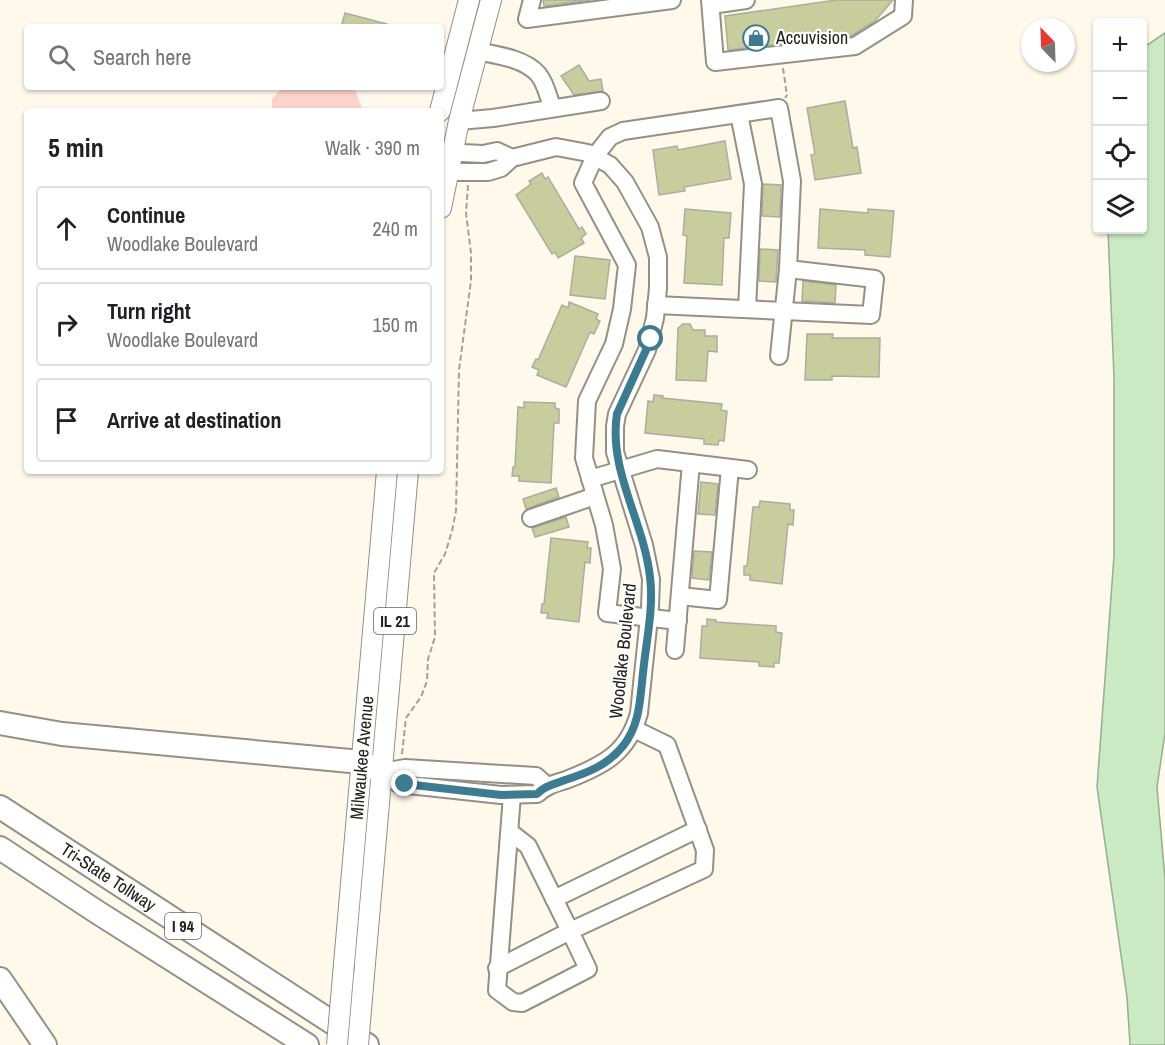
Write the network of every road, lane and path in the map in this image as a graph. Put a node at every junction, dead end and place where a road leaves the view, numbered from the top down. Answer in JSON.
{"nodes":[{"id":1,"x":469,"y":0,"type":"edge"},
{"id":2,"x":491,"y":0,"type":"edge"},
{"id":3,"x":532,"y":0,"type":"edge"},
{"id":4,"x":672,"y":0,"type":"edge"},
{"id":5,"x":746,"y":0,"type":"edge"},
{"id":6,"x":904,"y":0,"type":"edge"},
{"id":7,"x":711,"y":2,"type":"edge"},
{"id":8,"x":476,"y":51,"type":"junction"},
{"id":9,"x":787,"y":54,"type":"junction"},
{"id":10,"x":601,"y":100,"type":"dead end"},
{"id":11,"x":441,"y":108,"type":"edge"},
{"id":12,"x":778,"y":108,"type":"junction"},
{"id":13,"x":550,"y":109,"type":"junction"},
{"id":14,"x":740,"y":114,"type":"junction"},
{"id":15,"x":459,"y":121,"type":"junction"},
{"id":16,"x":446,"y":153,"type":"edge"},
{"id":17,"x":595,"y":156,"type":"junction"},
{"id":18,"x":512,"y":158,"type":"junction"},
{"id":19,"x":444,"y":173,"type":"edge"},
{"id":20,"x":468,"y":179,"type":"dead end"},
{"id":21,"x":788,"y":269,"type":"junction"},
{"id":22,"x":656,"y":304,"type":"junction"},
{"id":23,"x":747,"y":309,"type":"junction"},
{"id":24,"x":785,"y":310,"type":"junction"},
{"id":25,"x":779,"y":356,"type":"dead end"},
{"id":26,"x":691,"y":463,"type":"junction"},
{"id":27,"x":730,"y":468,"type":"junction"},
{"id":28,"x":621,"y":470,"type":"junction"},
{"id":29,"x":748,"y":470,"type":"dead end"},
{"id":30,"x":387,"y":474,"type":"edge"},
{"id":31,"x":408,"y":474,"type":"edge"},
{"id":32,"x":590,"y":479,"type":"junction"},
{"id":33,"x":595,"y":496,"type":"junction"},
{"id":34,"x":531,"y":518,"type":"dead end"},
{"id":35,"x":680,"y":596,"type":"junction"},
{"id":36,"x":649,"y":619,"type":"junction"},
{"id":37,"x":678,"y":621,"type":"junction"},
{"id":38,"x":675,"y":650,"type":"dead end"},
{"id":39,"x":0,"y":723,"type":"edge"},
{"id":40,"x":634,"y":729,"type":"junction"},
{"id":41,"x":402,"y":759,"type":"dead end"},
{"id":42,"x":361,"y":762,"type":"junction"},
{"id":43,"x":382,"y":772,"type":"junction"},
{"id":44,"x":494,"y":774,"type":"junction"},
{"id":45,"x":546,"y":785,"type":"junction"},
{"id":46,"x":493,"y":795,"type":"junction"},
{"id":47,"x":512,"y":795,"type":"junction"},
{"id":48,"x":0,"y":807,"type":"edge"},
{"id":49,"x":698,"y":829,"type":"junction"},
{"id":50,"x":510,"y":832,"type":"junction"},
{"id":51,"x":0,"y":848,"type":"edge"},
{"id":52,"x":554,"y":899,"type":"junction"},
{"id":53,"x":570,"y":931,"type":"junction"},
{"id":54,"x":497,"y":968,"type":"junction"},
{"id":55,"x":0,"y":979,"type":"edge"},
{"id":56,"x":45,"y":1045,"type":"edge"},
{"id":57,"x":307,"y":1045,"type":"edge"},
{"id":58,"x":337,"y":1045,"type":"edge"},
{"id":59,"x":358,"y":1045,"type":"edge"},
{"id":60,"x":367,"y":1045,"type":"edge"}],
"edges":[{"from":1,"to":11,"type":"main road"},
{"from":2,"to":8,"type":"main road"},
{"from":3,"to":4,"type":"street"},
{"from":5,"to":7,"type":"street"},
{"from":6,"to":9,"type":"street"},
{"from":7,"to":9,"type":"street"},
{"from":8,"to":13,"type":"street"},
{"from":8,"to":15,"type":"main road"},
{"from":9,"to":12,"type":"path"},
{"from":10,"to":13,"type":"street"},
{"from":12,"to":14,"type":"street"},
{"from":12,"to":21,"type":"street"},
{"from":13,"to":15,"type":"street"},
{"from":14,"to":17,"type":"street"},
{"from":14,"to":23,"type":"street"},
{"from":15,"to":16,"type":"main road"},
{"from":16,"to":18,"type":"street","name":"Woodlake Boulevard"},
{"from":16,"to":19,"type":"main road"},
{"from":17,"to":18,"type":"street","name":"Woodlake Boulevard"},
{"from":17,"to":22,"type":"street","name":"Woodlake Boulevard"},
{"from":17,"to":32,"type":"street"},
{"from":18,"to":19,"type":"street","name":"Woodlake Boulevard"},
{"from":20,"to":41,"type":"path"},
{"from":21,"to":24,"type":"street"},
{"from":21,"to":24,"type":"street"},
{"from":22,"to":23,"type":"street"},
{"from":22,"to":28,"type":"street","name":"Woodlake Boulevard"},
{"from":23,"to":24,"type":"street"},
{"from":24,"to":25,"type":"street"},
{"from":26,"to":27,"type":"street"},
{"from":26,"to":28,"type":"street"},
{"from":26,"to":35,"type":"street"},
{"from":27,"to":29,"type":"street"},
{"from":27,"to":35,"type":"street"},
{"from":28,"to":32,"type":"street"},
{"from":28,"to":36,"type":"street","name":"Woodlake Boulevard"},
{"from":30,"to":42,"type":"main road","name":"Milwaukee Avenue","number":"IL 21"},
{"from":31,"to":43,"type":"main road","name":"Milwaukee Avenue","number":"IL 21"},
{"from":32,"to":33,"type":"street"},
{"from":33,"to":34,"type":"street"},
{"from":33,"to":36,"type":"street"},
{"from":35,"to":37,"type":"street"},
{"from":36,"to":37,"type":"street"},
{"from":36,"to":40,"type":"street","name":"Woodlake Boulevard"},
{"from":37,"to":38,"type":"street"},
{"from":39,"to":42,"type":"highway"},
{"from":40,"to":45,"type":"street","name":"Woodlake Boulevard"},
{"from":40,"to":49,"type":"street"},
{"from":42,"to":43,"type":"highway"},
{"from":42,"to":58,"type":"main road","name":"Milwaukee Avenue","number":"IL 21","bridge":true},
{"from":43,"to":44,"type":"street"},
{"from":43,"to":46,"type":"street","name":"Woodlake Boulevard"},
{"from":43,"to":59,"type":"main road","name":"Milwaukee Avenue","number":"IL 21","bridge":true},
{"from":44,"to":45,"type":"street"},
{"from":44,"to":46,"type":"street"},
{"from":45,"to":47,"type":"street","name":"Woodlake Boulevard"},
{"from":46,"to":47,"type":"street","name":"Woodlake Boulevard"},
{"from":47,"to":50,"type":"street"},
{"from":48,"to":60,"type":"highway","name":"Tri-State Tollway","number":"I 94"},
{"from":49,"to":52,"type":"street"},
{"from":49,"to":53,"type":"street"},
{"from":50,"to":52,"type":"street"},
{"from":50,"to":54,"type":"street"},
{"from":51,"to":57,"type":"highway","name":"Tri-State Tollway","number":"I 94"},
{"from":52,"to":53,"type":"street"},
{"from":53,"to":54,"type":"street"},
{"from":53,"to":54,"type":"street"},
{"from":55,"to":56,"type":"highway"}]}
